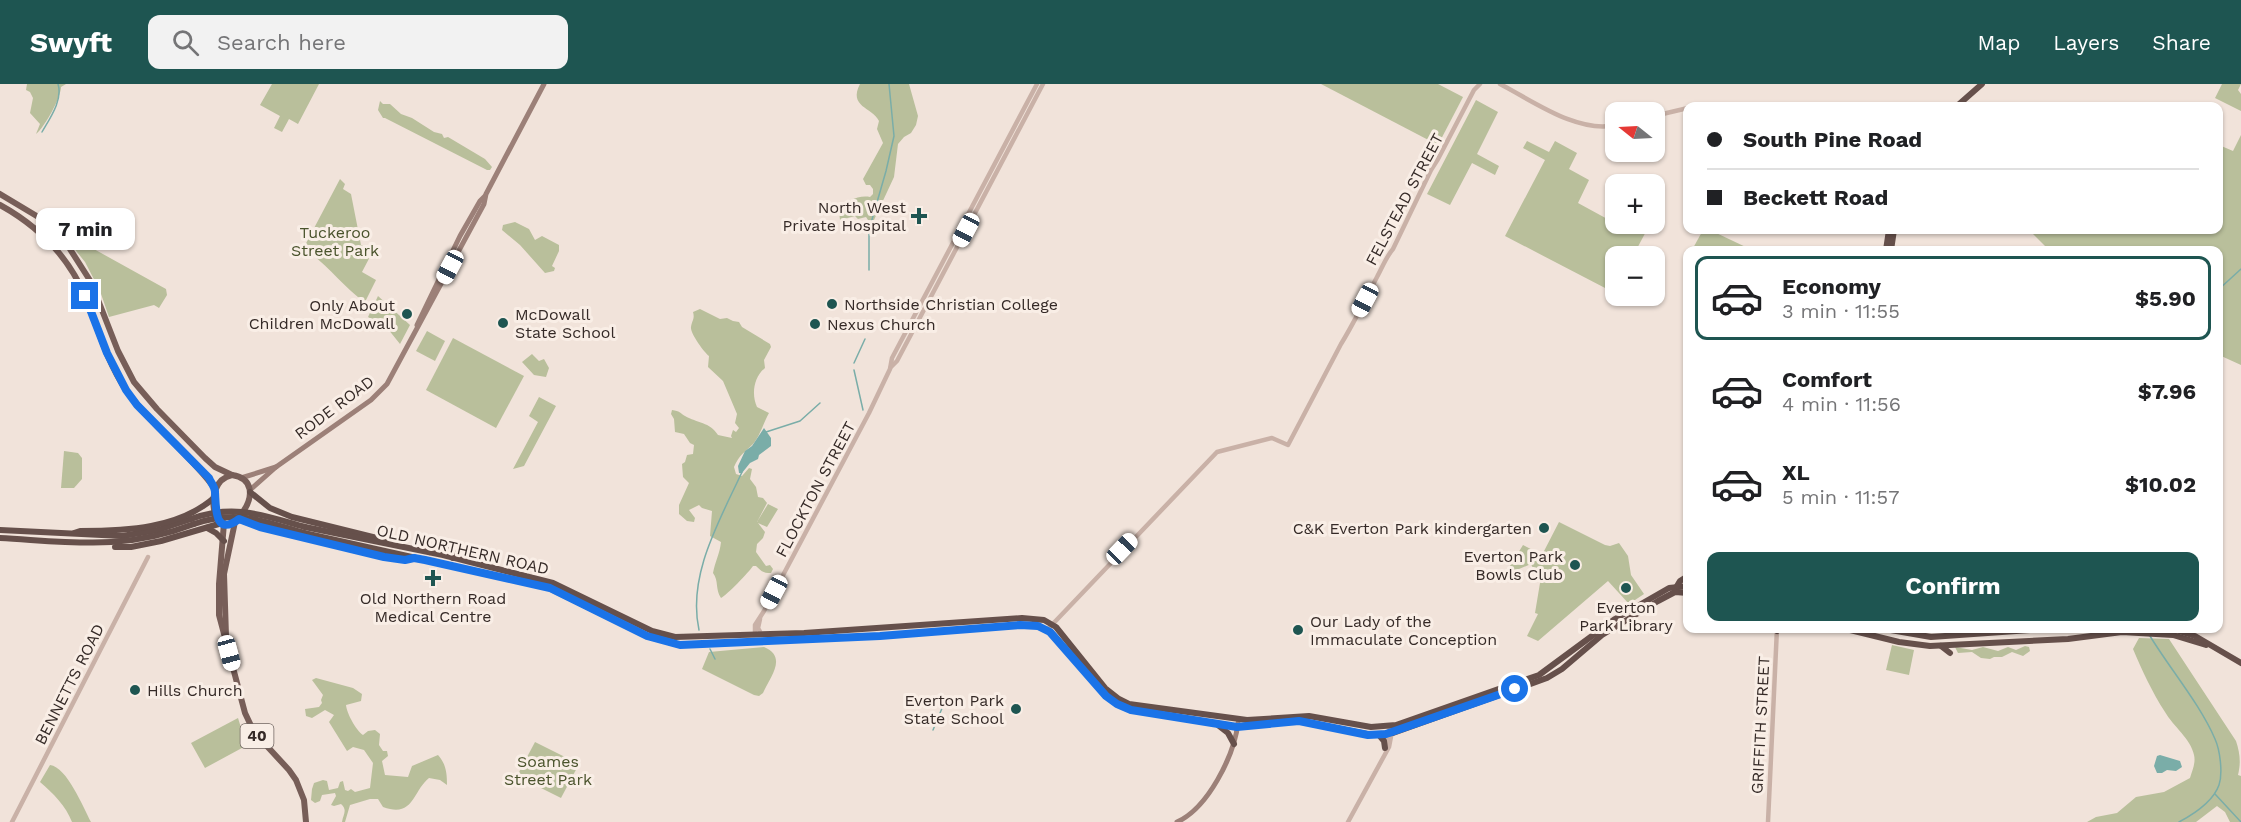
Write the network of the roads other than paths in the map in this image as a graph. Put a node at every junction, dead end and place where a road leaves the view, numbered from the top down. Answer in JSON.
{"nodes":[{"id":1,"x":544,"y":84,"type":"edge"},
{"id":2,"x":1037,"y":84,"type":"edge"},
{"id":3,"x":1043,"y":84,"type":"edge"},
{"id":4,"x":1475,"y":84,"type":"edge"},
{"id":5,"x":1480,"y":84,"type":"edge"},
{"id":6,"x":1500,"y":84,"type":"edge"},
{"id":7,"x":1982,"y":84,"type":"edge"},
{"id":8,"x":1474,"y":90,"type":"junction"},
{"id":9,"x":1962,"y":102,"type":"edge"},
{"id":10,"x":1683,"y":109,"type":"edge"},
{"id":11,"x":1665,"y":113,"type":"edge"},
{"id":12,"x":1605,"y":127,"type":"edge"},
{"id":13,"x":0,"y":194,"type":"edge"},
{"id":14,"x":0,"y":205,"type":"edge"},
{"id":15,"x":43,"y":220,"type":"junction"},
{"id":16,"x":36,"y":229,"type":"junction"},
{"id":17,"x":890,"y":369,"type":"junction"},
{"id":18,"x":276,"y":467,"type":"junction"},
{"id":19,"x":232,"y":475,"type":"junction"},
{"id":20,"x":241,"y":478,"type":"junction"},
{"id":21,"x":215,"y":489,"type":"junction"},
{"id":22,"x":250,"y":491,"type":"junction"},
{"id":23,"x":215,"y":497,"type":"junction"},
{"id":24,"x":192,"y":521,"type":"junction"},
{"id":25,"x":237,"y":521,"type":"junction"},
{"id":26,"x":223,"y":523,"type":"junction"},
{"id":27,"x":207,"y":528,"type":"junction"},
{"id":28,"x":0,"y":530,"type":"edge"},
{"id":29,"x":305,"y":530,"type":"junction"},
{"id":30,"x":71,"y":534,"type":"junction"},
{"id":31,"x":0,"y":538,"type":"edge"},
{"id":32,"x":224,"y":542,"type":"junction"},
{"id":33,"x":94,"y":543,"type":"junction"},
{"id":34,"x":409,"y":549,"type":"junction"},
{"id":35,"x":148,"y":557,"type":"dead end"},
{"id":36,"x":414,"y":558,"type":"junction"},
{"id":37,"x":1683,"y":578,"type":"edge"},
{"id":38,"x":1677,"y":586,"type":"junction"},
{"id":39,"x":1683,"y":586,"type":"edge"},
{"id":40,"x":1683,"y":593,"type":"edge"},
{"id":41,"x":1052,"y":624,"type":"junction"},
{"id":42,"x":910,"y":626,"type":"junction"},
{"id":43,"x":1047,"y":630,"type":"junction"},
{"id":44,"x":915,"y":633,"type":"junction"},
{"id":45,"x":1778,"y":633,"type":"edge"},
{"id":46,"x":1862,"y":633,"type":"edge"},
{"id":47,"x":1903,"y":633,"type":"edge"},
{"id":48,"x":1985,"y":633,"type":"edge"},
{"id":49,"x":2056,"y":633,"type":"edge"},
{"id":50,"x":2188,"y":633,"type":"edge"},
{"id":51,"x":1967,"y":634,"type":"junction"},
{"id":52,"x":759,"y":635,"type":"junction"},
{"id":53,"x":226,"y":640,"type":"junction"},
{"id":54,"x":2057,"y":640,"type":"junction"},
{"id":55,"x":764,"y":642,"type":"junction"},
{"id":56,"x":1970,"y":644,"type":"junction"},
{"id":57,"x":2206,"y":645,"type":"junction"},
{"id":58,"x":1941,"y":646,"type":"junction"},
{"id":59,"x":1950,"y":653,"type":"dead end"},
{"id":60,"x":2241,"y":663,"type":"edge"},
{"id":61,"x":1238,"y":718,"type":"junction"},
{"id":62,"x":1213,"y":722,"type":"junction"},
{"id":63,"x":1237,"y":727,"type":"junction"},
{"id":64,"x":1391,"y":730,"type":"junction"},
{"id":65,"x":1379,"y":735,"type":"junction"},
{"id":66,"x":1234,"y":744,"type":"junction"},
{"id":67,"x":1385,"y":748,"type":"junction"},
{"id":68,"x":1378,"y":764,"type":"junction"},
{"id":69,"x":12,"y":822,"type":"edge"},
{"id":70,"x":306,"y":822,"type":"edge"},
{"id":71,"x":1177,"y":822,"type":"edge"},
{"id":72,"x":1348,"y":822,"type":"edge"},
{"id":73,"x":1768,"y":822,"type":"edge"}],
"edges":[{"from":1,"to":18,"type":"main road","name":"RODE ROAD"},
{"from":2,"to":17,"type":"street","name":"FLOCKTON STREET"},
{"from":3,"to":17,"type":"street","name":"FLOCKTON STREET"},
{"from":4,"to":8,"type":"street","name":"FELSTEAD STREET"},
{"from":5,"to":8,"type":"street","name":"FELSTEAD STREET"},
{"from":6,"to":12,"type":"street"},
{"from":7,"to":9,"type":"highway"},
{"from":8,"to":41,"type":"street","name":"FELSTEAD STREET"},
{"from":10,"to":11,"type":"street"},
{"from":13,"to":15,"type":"main road"},
{"from":14,"to":16,"type":"main road"},
{"from":15,"to":16,"type":"main road"},
{"from":15,"to":19,"type":"main road"},
{"from":16,"to":21,"type":"main road"},
{"from":17,"to":52,"type":"street","name":"FLOCKTON STREET"},
{"from":18,"to":20,"type":"main road","name":"RODE ROAD"},
{"from":18,"to":22,"type":"main road","name":"RODE ROAD"},
{"from":19,"to":20,"type":"main road"},
{"from":19,"to":21,"type":"main road"},
{"from":20,"to":22,"type":"main road"},
{"from":21,"to":23,"type":"main road","number":"40"},
{"from":22,"to":25,"type":"main road","number":"40"},
{"from":22,"to":34,"type":"highway"},
{"from":23,"to":26,"type":"main road","number":"40"},
{"from":23,"to":30,"type":"highway"},
{"from":24,"to":29,"type":"highway","name":"OLD NORTHERN ROAD","bridge":true},
{"from":24,"to":30,"type":"highway","name":"OLD NORTHERN ROAD"},
{"from":24,"to":33,"type":"highway","name":"OLD NORTHERN ROAD"},
{"from":25,"to":26,"type":"main road"},
{"from":25,"to":36,"type":"highway"},
{"from":25,"to":53,"type":"main road","number":"40"},
{"from":26,"to":27,"type":"highway"},
{"from":26,"to":32,"type":"main road","number":"40"},
{"from":27,"to":32,"type":"highway"},
{"from":27,"to":33,"type":"highway"},
{"from":28,"to":30,"type":"highway","name":"OLD NORTHERN ROAD"},
{"from":29,"to":34,"type":"highway","name":"OLD NORTHERN ROAD"},
{"from":29,"to":36,"type":"highway","name":"OLD NORTHERN ROAD"},
{"from":31,"to":33,"type":"highway","name":"OLD NORTHERN ROAD"},
{"from":32,"to":53,"type":"main road","number":"40"},
{"from":34,"to":52,"type":"highway","name":"OLD NORTHERN ROAD"},
{"from":35,"to":69,"type":"street","name":"BENNETTS ROAD"},
{"from":36,"to":55,"type":"highway","name":"OLD NORTHERN ROAD"},
{"from":37,"to":38,"type":"highway"},
{"from":38,"to":39,"type":"highway"},
{"from":38,"to":64,"type":"highway"},
{"from":40,"to":64,"type":"highway"},
{"from":41,"to":42,"type":"highway","name":"OLD NORTHERN ROAD"},
{"from":41,"to":43,"type":"street"},
{"from":41,"to":61,"type":"highway"},
{"from":42,"to":44,"type":"highway"},
{"from":42,"to":52,"type":"highway","name":"OLD NORTHERN ROAD"},
{"from":43,"to":44,"type":"highway","name":"OLD NORTHERN ROAD"},
{"from":43,"to":62,"type":"highway"},
{"from":44,"to":55,"type":"highway","name":"OLD NORTHERN ROAD"},
{"from":45,"to":73,"type":"street","name":"GRIFFITH STREET"},
{"from":46,"to":58,"type":"highway"},
{"from":47,"to":51,"type":"highway"},
{"from":48,"to":51,"type":"highway"},
{"from":49,"to":54,"type":"main road"},
{"from":50,"to":57,"type":"highway"},
{"from":51,"to":56,"type":"highway"},
{"from":52,"to":55,"type":"street"},
{"from":53,"to":70,"type":"main road","number":"40"},
{"from":54,"to":56,"type":"highway"},
{"from":54,"to":57,"type":"highway"},
{"from":56,"to":58,"type":"highway"},
{"from":57,"to":60,"type":"highway"},
{"from":58,"to":59,"type":"highway"},
{"from":61,"to":63,"type":"main road"},
{"from":61,"to":64,"type":"highway"},
{"from":62,"to":63,"type":"highway"},
{"from":62,"to":66,"type":"highway"},
{"from":63,"to":65,"type":"highway"},
{"from":63,"to":66,"type":"main road"},
{"from":64,"to":65,"type":"highway"},
{"from":64,"to":67,"type":"street"},
{"from":64,"to":68,"type":"street"},
{"from":65,"to":67,"type":"highway"},
{"from":66,"to":71,"type":"main road"},
{"from":67,"to":68,"type":"street"},
{"from":68,"to":72,"type":"street"}]}
